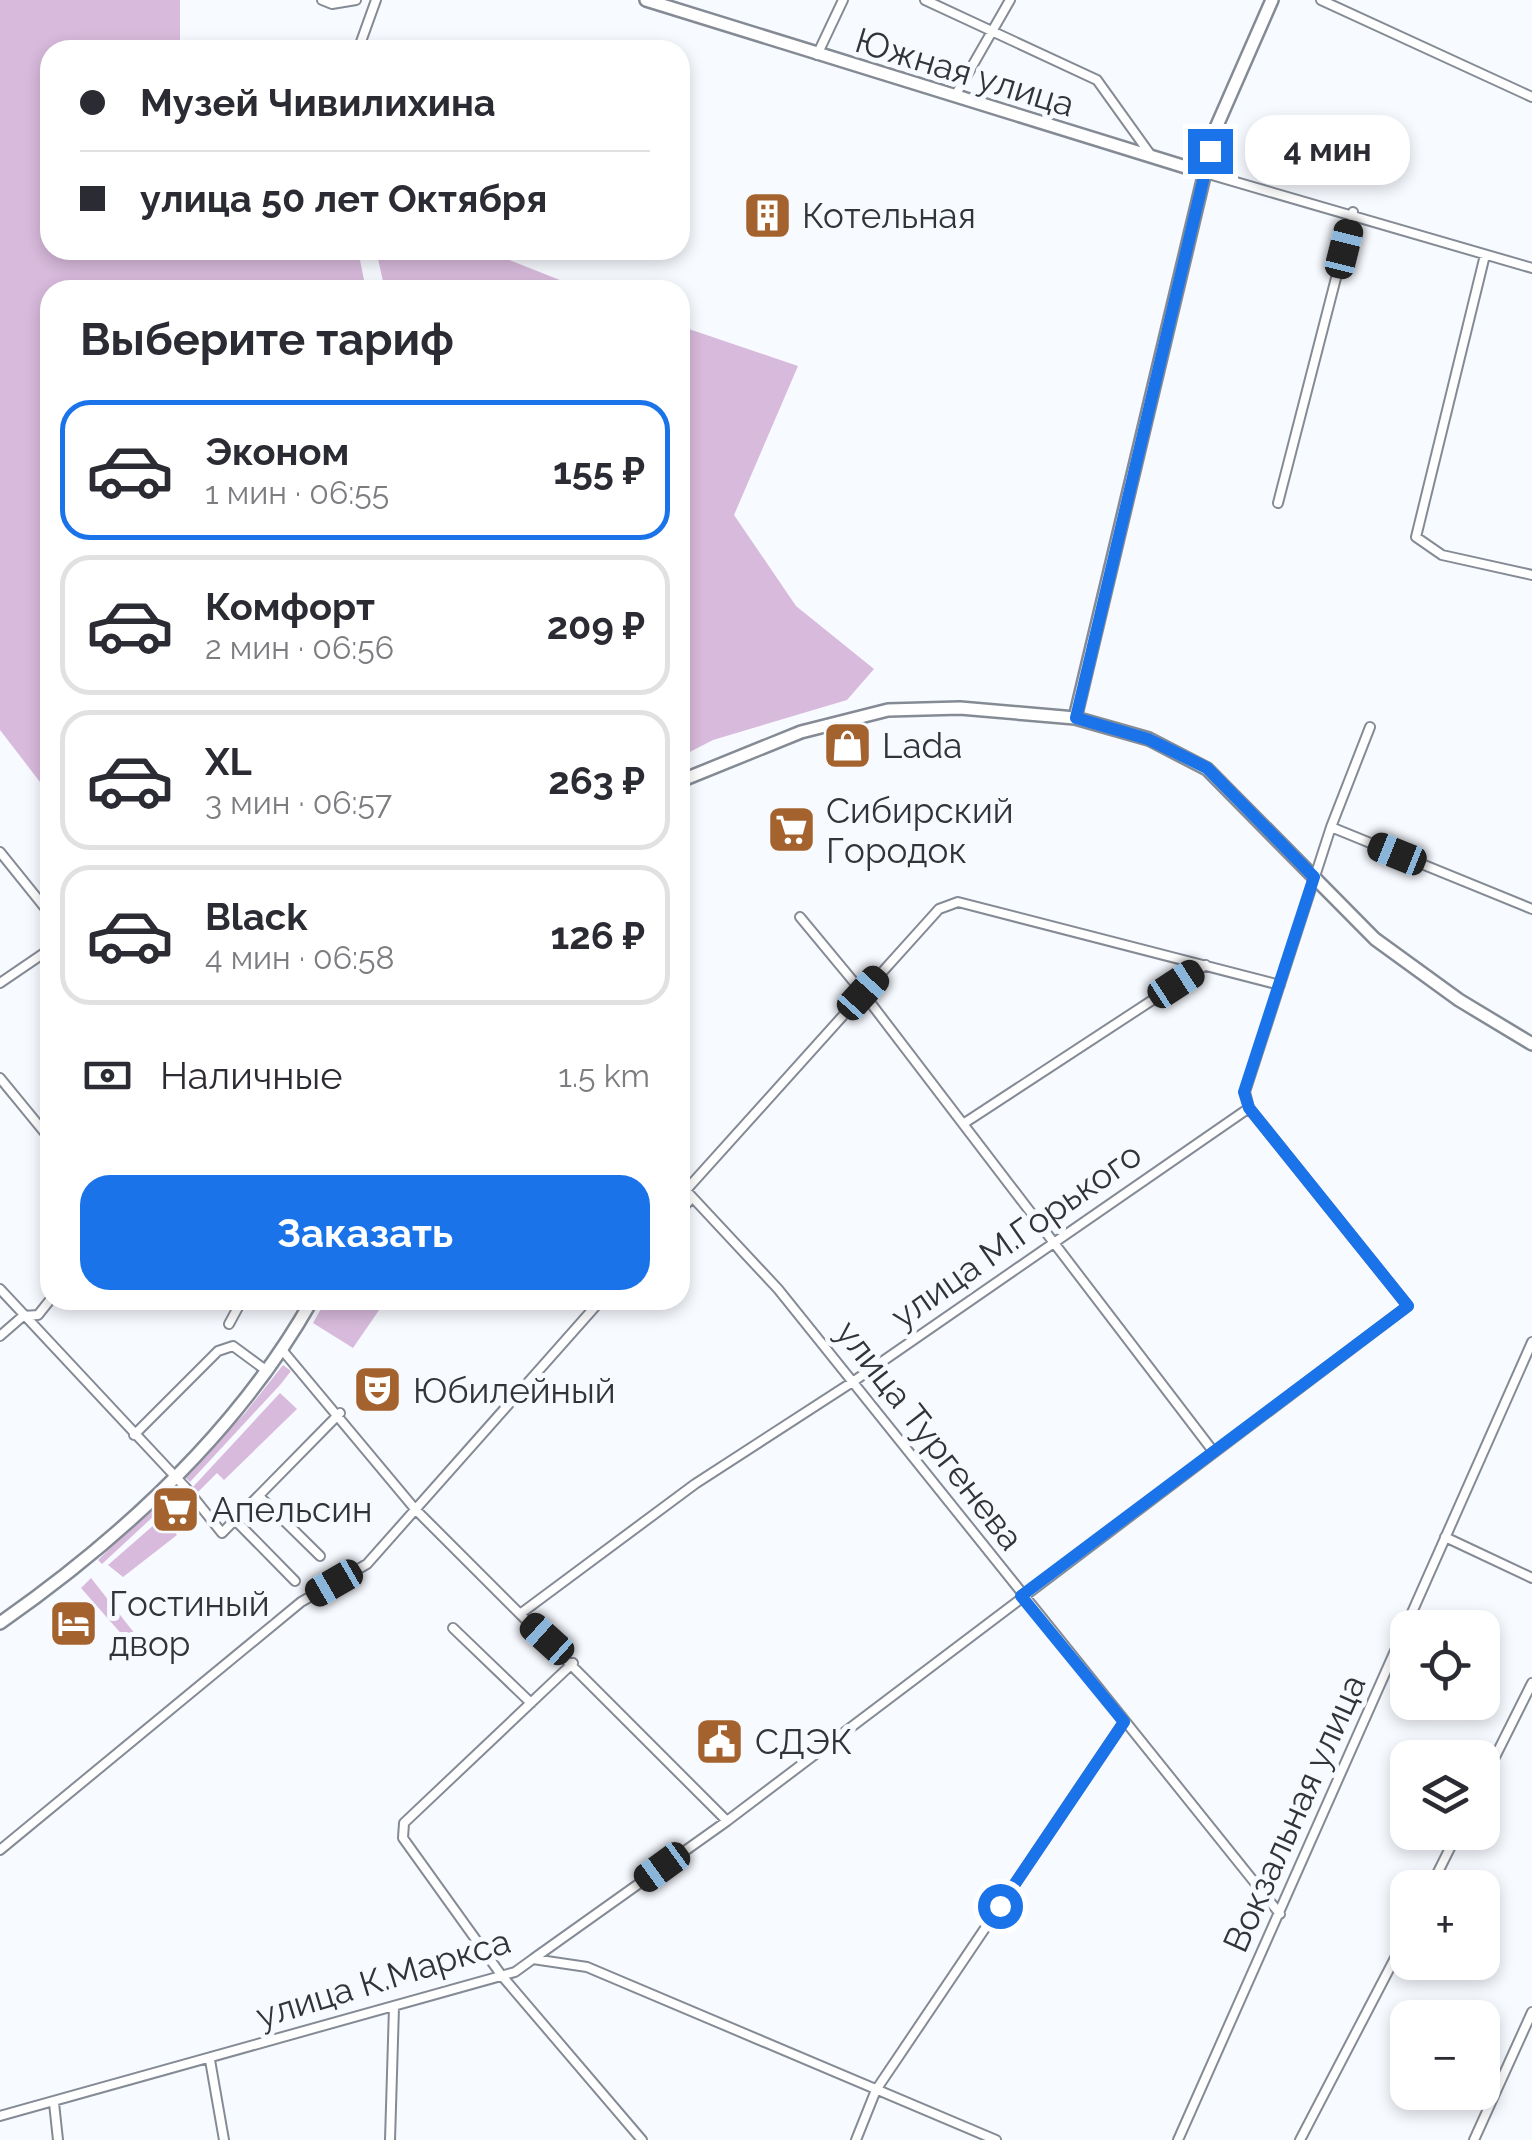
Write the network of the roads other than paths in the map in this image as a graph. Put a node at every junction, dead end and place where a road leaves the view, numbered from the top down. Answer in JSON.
{"nodes":[{"id":1,"x":322,"y":0,"type":"edge"},
{"id":2,"x":356,"y":0,"type":"edge"},
{"id":3,"x":376,"y":0,"type":"edge"},
{"id":4,"x":646,"y":0,"type":"edge"},
{"id":5,"x":843,"y":0,"type":"edge"},
{"id":6,"x":925,"y":0,"type":"edge"},
{"id":7,"x":1010,"y":0,"type":"edge"},
{"id":8,"x":1272,"y":0,"type":"edge"},
{"id":9,"x":1321,"y":0,"type":"edge"},
{"id":10,"x":991,"y":31,"type":"junction"},
{"id":11,"x":362,"y":40,"type":"edge"},
{"id":12,"x":816,"y":55,"type":"junction"},
{"id":13,"x":955,"y":96,"type":"junction"},
{"id":14,"x":1532,"y":96,"type":"edge"},
{"id":15,"x":1154,"y":159,"type":"junction"},
{"id":16,"x":1205,"y":173,"type":"junction"},
{"id":17,"x":1353,"y":212,"type":"junction"},
{"id":18,"x":1485,"y":255,"type":"junction"},
{"id":19,"x":1532,"y":268,"type":"edge"},
{"id":20,"x":1278,"y":503,"type":"dead end"},
{"id":21,"x":1532,"y":574,"type":"edge"},
{"id":22,"x":1076,"y":718,"type":"junction"},
{"id":23,"x":1370,"y":727,"type":"dead end"},
{"id":24,"x":690,"y":777,"type":"edge"},
{"id":25,"x":1331,"y":827,"type":"junction"},
{"id":26,"x":0,"y":852,"type":"edge"},
{"id":27,"x":1314,"y":877,"type":"junction"},
{"id":28,"x":40,"y":902,"type":"edge"},
{"id":29,"x":1532,"y":909,"type":"edge"},
{"id":30,"x":800,"y":917,"type":"dead end"},
{"id":31,"x":40,"y":956,"type":"edge"},
{"id":32,"x":1206,"y":964,"type":"junction"},
{"id":33,"x":0,"y":983,"type":"edge"},
{"id":34,"x":1280,"y":986,"type":"junction"},
{"id":35,"x":863,"y":993,"type":"junction"},
{"id":36,"x":1532,"y":1044,"type":"edge"},
{"id":37,"x":0,"y":1078,"type":"edge"},
{"id":38,"x":1249,"y":1108,"type":"junction"},
{"id":39,"x":963,"y":1124,"type":"junction"},
{"id":40,"x":40,"y":1127,"type":"edge"},
{"id":41,"x":690,"y":1178,"type":"edge"},
{"id":42,"x":690,"y":1194,"type":"edge"},
{"id":43,"x":1050,"y":1244,"type":"junction"},
{"id":44,"x":0,"y":1290,"type":"edge"},
{"id":45,"x":42,"y":1310,"type":"edge"},
{"id":46,"x":237,"y":1310,"type":"edge"},
{"id":47,"x":307,"y":1310,"type":"edge"},
{"id":48,"x":592,"y":1310,"type":"edge"},
{"id":49,"x":23,"y":1316,"type":"junction"},
{"id":50,"x":230,"y":1324,"type":"dead end"},
{"id":51,"x":0,"y":1336,"type":"edge"},
{"id":52,"x":1532,"y":1342,"type":"edge"},
{"id":53,"x":284,"y":1351,"type":"junction"},
{"id":54,"x":267,"y":1372,"type":"junction"},
{"id":55,"x":854,"y":1381,"type":"junction"},
{"id":56,"x":340,"y":1413,"type":"junction"},
{"id":57,"x":134,"y":1435,"type":"junction"},
{"id":58,"x":1213,"y":1451,"type":"junction"},
{"id":59,"x":176,"y":1478,"type":"junction"},
{"id":60,"x":259,"y":1496,"type":"junction"},
{"id":61,"x":414,"y":1509,"type":"junction"},
{"id":62,"x":235,"y":1520,"type":"junction"},
{"id":63,"x":1445,"y":1536,"type":"junction"},
{"id":64,"x":320,"y":1556,"type":"dead end"},
{"id":65,"x":1532,"y":1578,"type":"edge"},
{"id":66,"x":295,"y":1582,"type":"dead end"},
{"id":67,"x":1021,"y":1596,"type":"junction"},
{"id":68,"x":520,"y":1614,"type":"junction"},
{"id":69,"x":0,"y":1623,"type":"edge"},
{"id":70,"x":453,"y":1628,"type":"dead end"},
{"id":71,"x":573,"y":1663,"type":"junction"},
{"id":72,"x":1532,"y":1683,"type":"edge"},
{"id":73,"x":531,"y":1704,"type":"junction"},
{"id":74,"x":1124,"y":1722,"type":"junction"},
{"id":75,"x":1500,"y":1746,"type":"edge"},
{"id":76,"x":726,"y":1821,"type":"junction"},
{"id":77,"x":0,"y":1850,"type":"edge"},
{"id":78,"x":1280,"y":1914,"type":"junction"},
{"id":79,"x":533,"y":1959,"type":"junction"},
{"id":80,"x":1390,"y":1968,"type":"edge"},
{"id":81,"x":502,"y":1976,"type":"junction"},
{"id":82,"x":394,"y":2007,"type":"junction"},
{"id":83,"x":1532,"y":2012,"type":"edge"},
{"id":84,"x":210,"y":2060,"type":"junction"},
{"id":85,"x":876,"y":2090,"type":"junction"},
{"id":86,"x":54,"y":2102,"type":"junction"},
{"id":87,"x":0,"y":2116,"type":"edge"},
{"id":88,"x":58,"y":2140,"type":"edge"},
{"id":89,"x":224,"y":2140,"type":"edge"},
{"id":90,"x":390,"y":2140,"type":"edge"},
{"id":91,"x":642,"y":2140,"type":"edge"},
{"id":92,"x":856,"y":2140,"type":"edge"},
{"id":93,"x":996,"y":2140,"type":"edge"},
{"id":94,"x":1178,"y":2140,"type":"edge"},
{"id":95,"x":1300,"y":2140,"type":"edge"},
{"id":96,"x":1474,"y":2140,"type":"edge"}],
"edges":[{"from":1,"to":2,"type":"street"},
{"from":3,"to":11,"type":"street"},
{"from":4,"to":12,"type":"main road","name":"Южная улица"},
{"from":5,"to":12,"type":"street"},
{"from":6,"to":10,"type":"street"},
{"from":7,"to":10,"type":"street"},
{"from":8,"to":16,"type":"main road"},
{"from":9,"to":14,"type":"street"},
{"from":10,"to":13,"type":"street"},
{"from":10,"to":15,"type":"street"},
{"from":12,"to":13,"type":"main road","name":"Южная улица"},
{"from":13,"to":15,"type":"main road","name":"Южная улица"},
{"from":15,"to":16,"type":"main road","name":"Южная улица"},
{"from":16,"to":17,"type":"street"},
{"from":16,"to":22,"type":"main road"},
{"from":17,"to":18,"type":"street"},
{"from":17,"to":20,"type":"street"},
{"from":18,"to":19,"type":"street"},
{"from":18,"to":21,"type":"street"},
{"from":22,"to":24,"type":"main road"},
{"from":22,"to":27,"type":"main road"},
{"from":23,"to":25,"type":"street"},
{"from":25,"to":27,"type":"street"},
{"from":25,"to":29,"type":"street"},
{"from":26,"to":28,"type":"street"},
{"from":27,"to":34,"type":"street"},
{"from":27,"to":36,"type":"main road"},
{"from":30,"to":35,"type":"street"},
{"from":31,"to":33,"type":"street"},
{"from":32,"to":34,"type":"street"},
{"from":32,"to":35,"type":"street"},
{"from":32,"to":39,"type":"street"},
{"from":34,"to":38,"type":"street"},
{"from":35,"to":39,"type":"street"},
{"from":35,"to":41,"type":"street"},
{"from":37,"to":40,"type":"street"},
{"from":38,"to":43,"type":"street","name":"улица М.Горького"},
{"from":38,"to":58,"type":"street"},
{"from":39,"to":43,"type":"street"},
{"from":42,"to":55,"type":"street","name":"улица Тургенева"},
{"from":43,"to":55,"type":"street","name":"улица М.Горького"},
{"from":43,"to":58,"type":"street"},
{"from":44,"to":49,"type":"street"},
{"from":45,"to":49,"type":"street"},
{"from":46,"to":50,"type":"street"},
{"from":47,"to":53,"type":"main road"},
{"from":48,"to":61,"type":"street"},
{"from":49,"to":51,"type":"street"},
{"from":49,"to":57,"type":"street"},
{"from":52,"to":63,"type":"street","name":"Вокзальная улица"},
{"from":53,"to":54,"type":"main road"},
{"from":53,"to":56,"type":"street"},
{"from":54,"to":57,"type":"street"},
{"from":54,"to":59,"type":"main road"},
{"from":55,"to":67,"type":"street","name":"улица Тургенева"},
{"from":55,"to":68,"type":"street","name":"улица М.Горького"},
{"from":56,"to":60,"type":"street"},
{"from":56,"to":61,"type":"street"},
{"from":57,"to":59,"type":"street"},
{"from":58,"to":67,"type":"street"},
{"from":59,"to":62,"type":"street"},
{"from":59,"to":69,"type":"main road"},
{"from":60,"to":62,"type":"street"},
{"from":60,"to":64,"type":"street"},
{"from":61,"to":68,"type":"street"},
{"from":61,"to":77,"type":"street"},
{"from":62,"to":66,"type":"street"},
{"from":63,"to":65,"type":"street"},
{"from":63,"to":78,"type":"street","name":"Вокзальная улица"},
{"from":67,"to":74,"type":"street","name":"улица Тургенева"},
{"from":67,"to":76,"type":"street"},
{"from":68,"to":71,"type":"street"},
{"from":70,"to":73,"type":"street"},
{"from":71,"to":73,"type":"street"},
{"from":71,"to":76,"type":"street"},
{"from":72,"to":75,"type":"street"},
{"from":73,"to":81,"type":"street"},
{"from":74,"to":78,"type":"street","name":"улица Тургенева"},
{"from":74,"to":85,"type":"street"},
{"from":76,"to":79,"type":"street"},
{"from":78,"to":94,"type":"street","name":"Вокзальная улица"},
{"from":79,"to":81,"type":"street","name":"улица К.Маркса"},
{"from":79,"to":85,"type":"street","name":"улица К.Маркса"},
{"from":80,"to":95,"type":"street"},
{"from":81,"to":82,"type":"street","name":"улица К.Маркса"},
{"from":81,"to":91,"type":"street"},
{"from":82,"to":84,"type":"street","name":"улица К.Маркса"},
{"from":82,"to":90,"type":"street"},
{"from":83,"to":96,"type":"street"},
{"from":84,"to":86,"type":"street","name":"улица К.Маркса"},
{"from":84,"to":89,"type":"street"},
{"from":85,"to":92,"type":"street"},
{"from":85,"to":93,"type":"street","name":"улица К.Маркса"},
{"from":86,"to":87,"type":"street","name":"улица К.Маркса"},
{"from":86,"to":88,"type":"street"}]}
